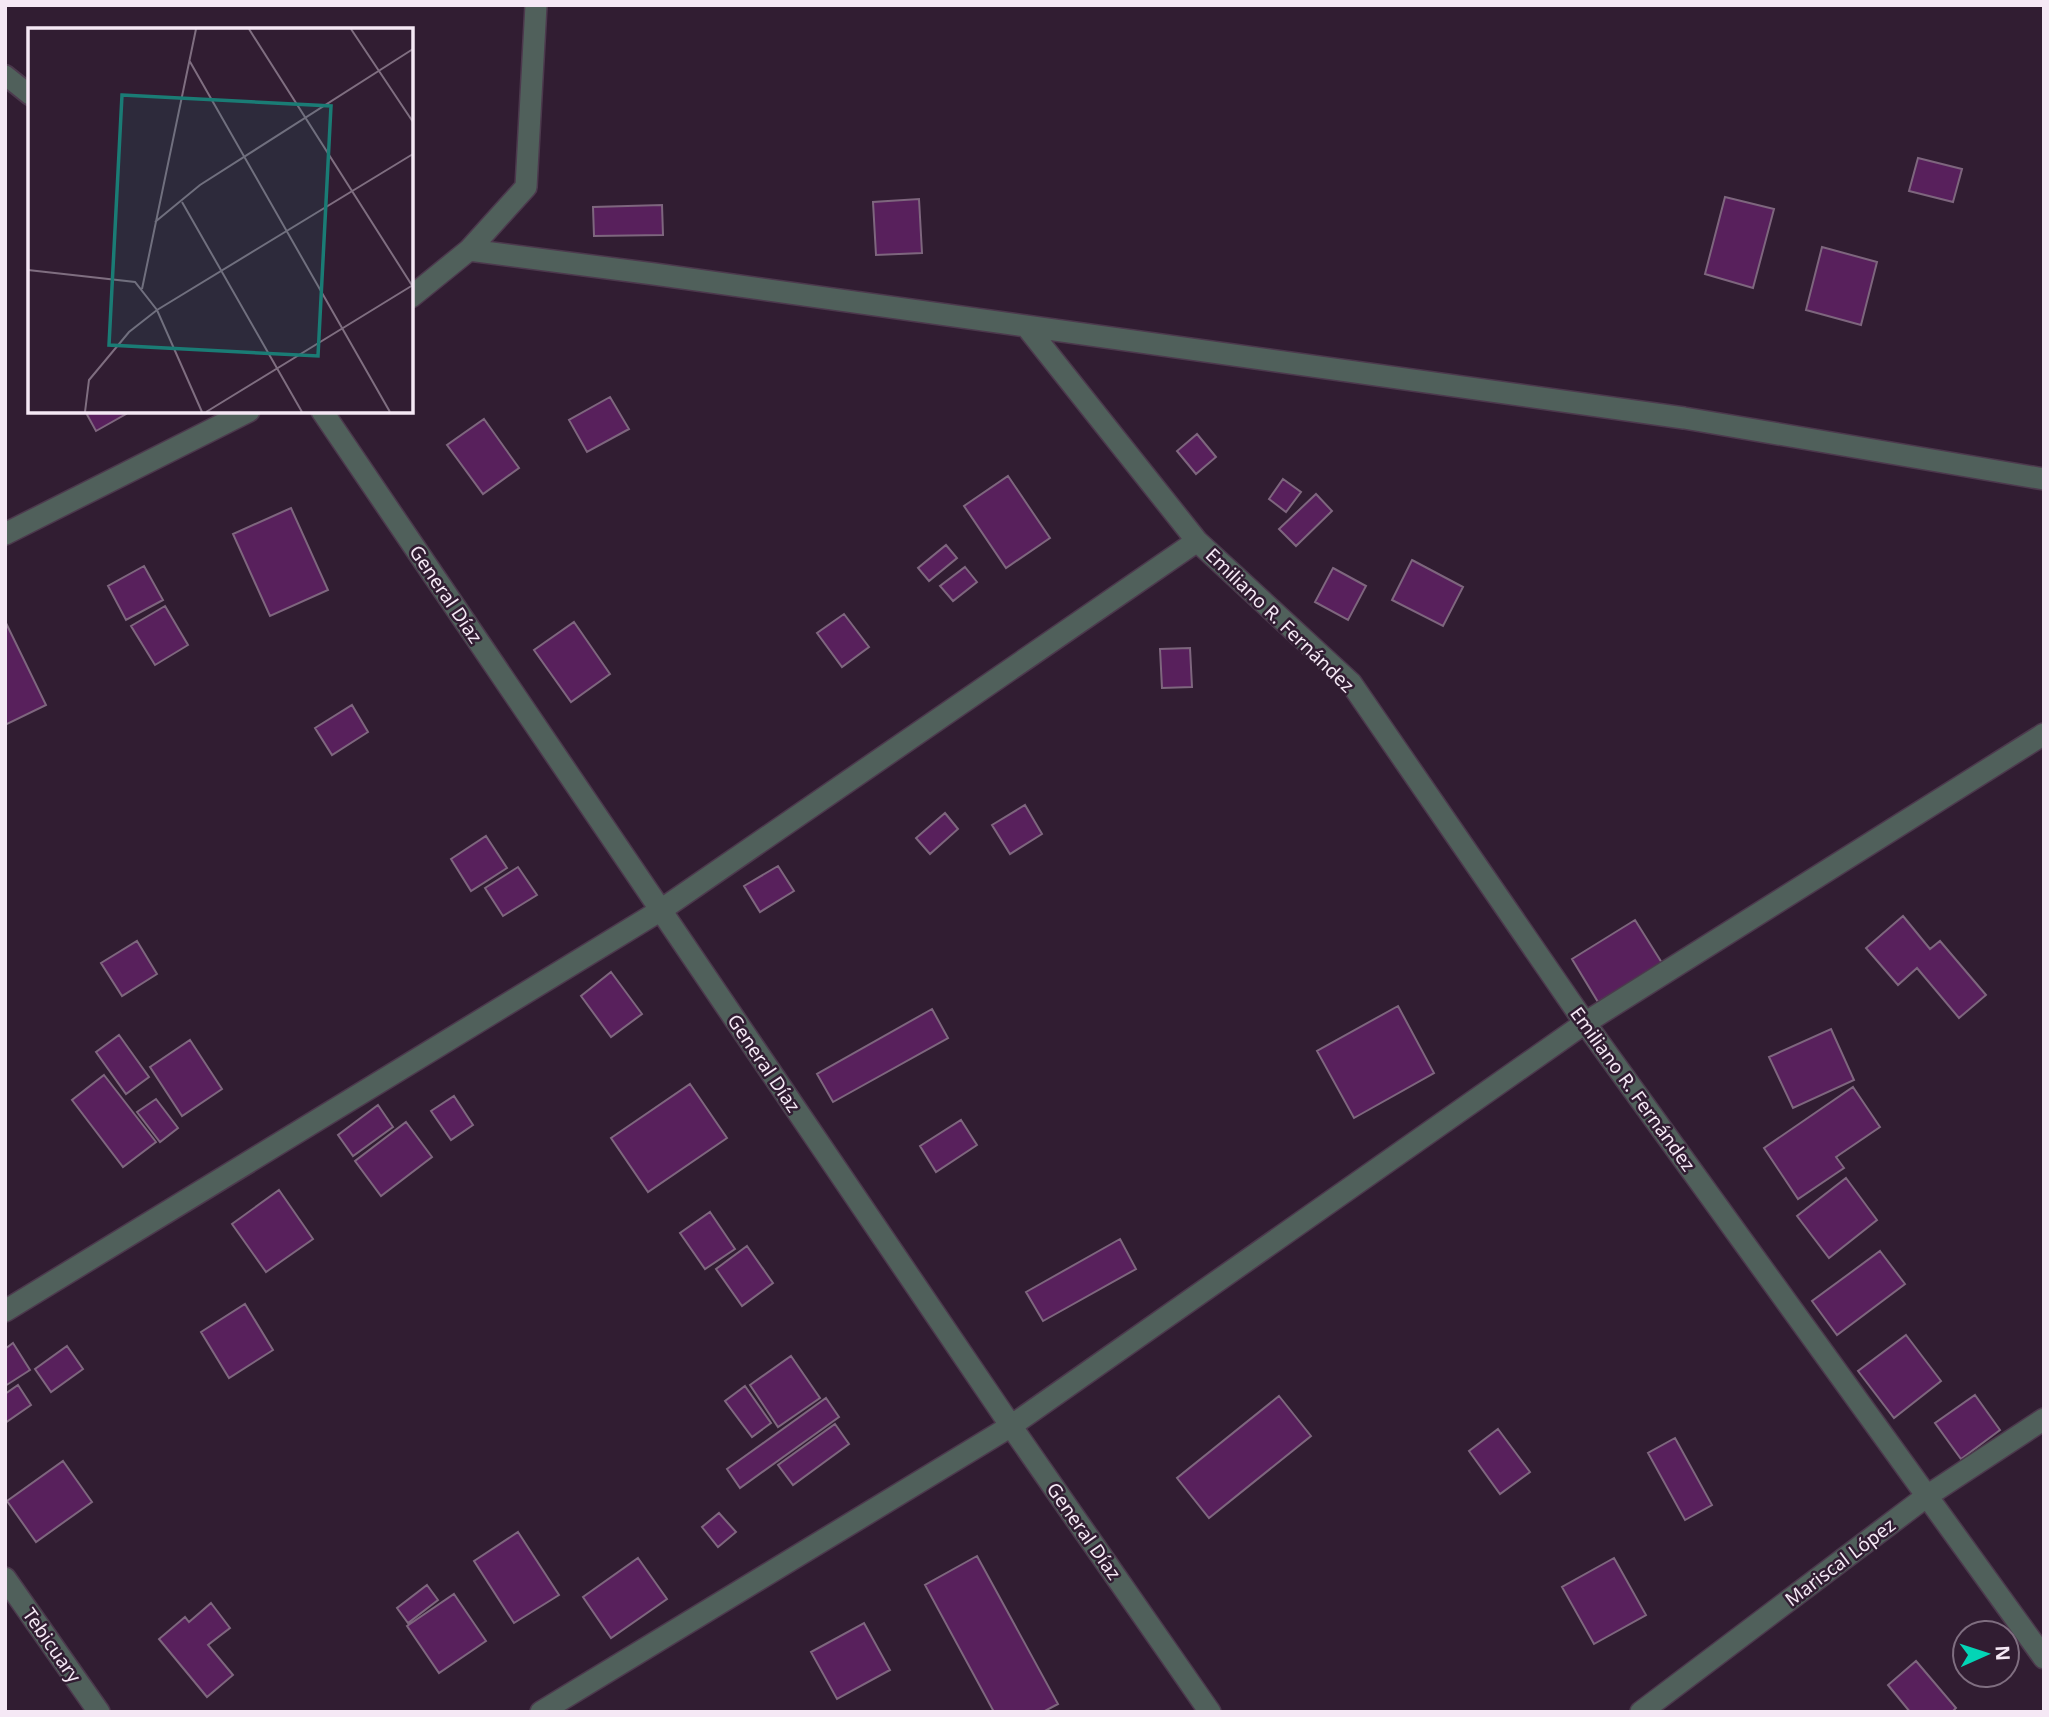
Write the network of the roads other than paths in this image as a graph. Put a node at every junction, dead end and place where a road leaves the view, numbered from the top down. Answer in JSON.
{"nodes":[{"id":1,"x":537,"y":5,"type":"edge"},
{"id":2,"x":5,"y":75,"type":"edge"},
{"id":3,"x":28,"y":93,"type":"edge"},
{"id":4,"x":469,"y":250,"type":"junction"},
{"id":5,"x":413,"y":295,"type":"edge"},
{"id":6,"x":1026,"y":326,"type":"junction"},
{"id":7,"x":245,"y":413,"type":"edge"},
{"id":8,"x":322,"y":413,"type":"edge"},
{"id":9,"x":2044,"y":479,"type":"edge"},
{"id":10,"x":5,"y":534,"type":"edge"},
{"id":11,"x":1197,"y":541,"type":"junction"},
{"id":12,"x":2044,"y":734,"type":"edge"},
{"id":13,"x":661,"y":910,"type":"junction"},
{"id":14,"x":1585,"y":1023,"type":"junction"},
{"id":15,"x":5,"y":1311,"type":"edge"},
{"id":16,"x":2044,"y":1419,"type":"edge"},
{"id":17,"x":1011,"y":1426,"type":"junction"},
{"id":18,"x":1927,"y":1496,"type":"junction"},
{"id":19,"x":5,"y":1578,"type":"edge"},
{"id":20,"x":2044,"y":1658,"type":"edge"},
{"id":21,"x":99,"y":1712,"type":"edge"},
{"id":22,"x":541,"y":1712,"type":"edge"},
{"id":23,"x":1210,"y":1712,"type":"edge"},
{"id":24,"x":1642,"y":1712,"type":"edge"}],
"edges":[{"from":1,"to":4,"type":"street"},
{"from":2,"to":3,"type":"lane"},
{"from":4,"to":5,"type":"street"},
{"from":4,"to":6,"type":"street"},
{"from":6,"to":9,"type":"street"},
{"from":6,"to":11,"type":"street","name":"Emiliano R. Fernández"},
{"from":7,"to":10,"type":"street"},
{"from":8,"to":13,"type":"street","name":"General Díaz"},
{"from":11,"to":13,"type":"street"},
{"from":11,"to":14,"type":"street","name":"Emiliano R. Fernández"},
{"from":12,"to":14,"type":"street"},
{"from":13,"to":15,"type":"street"},
{"from":13,"to":17,"type":"street","name":"General Díaz"},
{"from":14,"to":17,"type":"street"},
{"from":14,"to":18,"type":"street","name":"Emiliano R. Fernández"},
{"from":16,"to":18,"type":"street","name":"Mariscal López"},
{"from":17,"to":22,"type":"street"},
{"from":17,"to":23,"type":"street","name":"General Díaz"},
{"from":18,"to":20,"type":"street","name":"Emiliano R. Fernández"},
{"from":18,"to":24,"type":"street","name":"Mariscal López"},
{"from":19,"to":21,"type":"street","name":"Tebicuary"}]}
